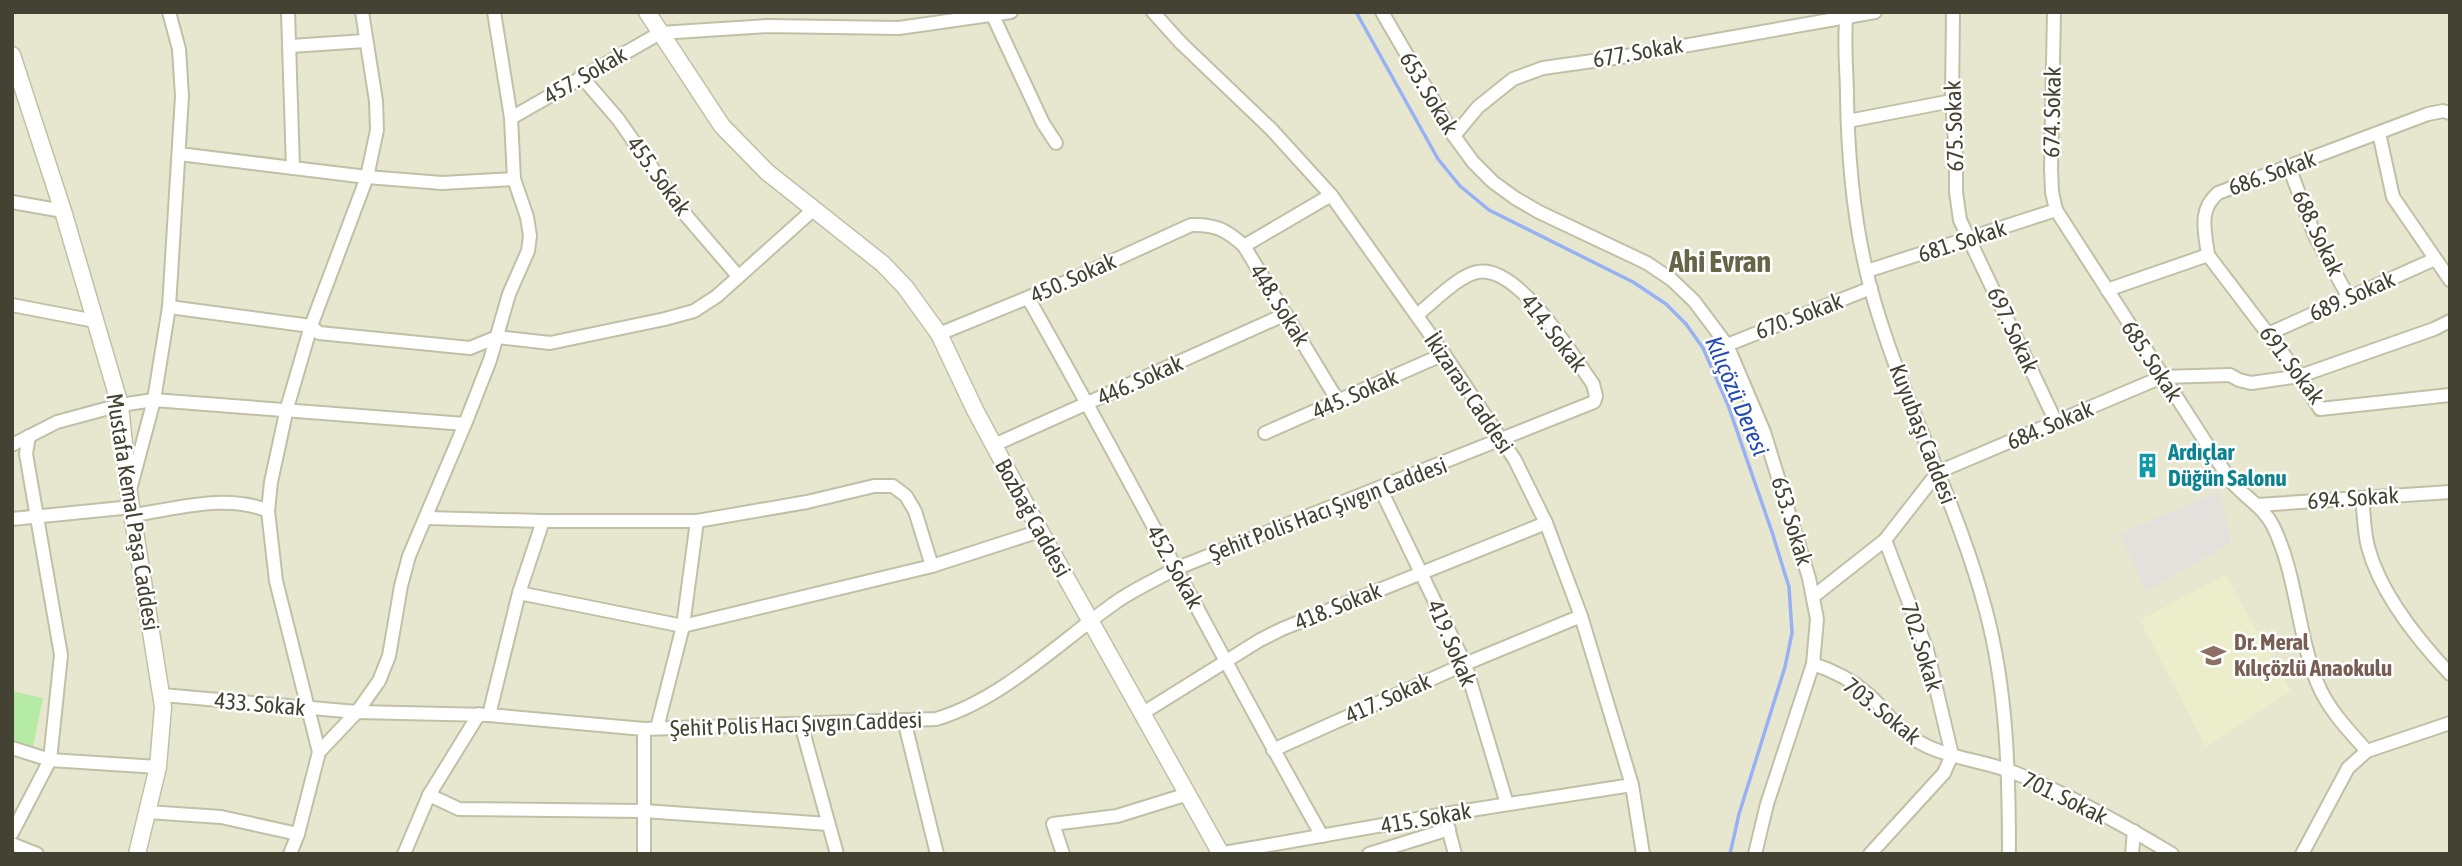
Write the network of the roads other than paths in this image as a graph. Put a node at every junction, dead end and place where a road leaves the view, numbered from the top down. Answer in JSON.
{"nodes":[{"id":1,"x":169,"y":12,"type":"edge"},
{"id":2,"x":288,"y":12,"type":"edge"},
{"id":3,"x":362,"y":12,"type":"edge"},
{"id":4,"x":494,"y":12,"type":"edge"},
{"id":5,"x":647,"y":12,"type":"edge"},
{"id":6,"x":762,"y":12,"type":"edge"},
{"id":7,"x":1011,"y":12,"type":"edge"},
{"id":8,"x":1153,"y":12,"type":"edge"},
{"id":9,"x":1382,"y":12,"type":"edge"},
{"id":10,"x":1875,"y":12,"type":"edge"},
{"id":11,"x":1953,"y":12,"type":"edge"},
{"id":12,"x":2054,"y":12,"type":"edge"},
{"id":13,"x":1846,"y":15,"type":"edge"},
{"id":14,"x":993,"y":16,"type":"junction"},
{"id":15,"x":767,"y":26,"type":"junction"},
{"id":16,"x":660,"y":33,"type":"junction"},
{"id":17,"x":365,"y":41,"type":"junction"},
{"id":18,"x":291,"y":46,"type":"junction"},
{"id":19,"x":12,"y":55,"type":"edge"},
{"id":20,"x":580,"y":76,"type":"junction"},
{"id":21,"x":1952,"y":101,"type":"junction"},
{"id":22,"x":2450,"y":113,"type":"edge"},
{"id":23,"x":511,"y":118,"type":"junction"},
{"id":24,"x":1848,"y":121,"type":"junction"},
{"id":25,"x":2379,"y":133,"type":"junction"},
{"id":26,"x":1454,"y":136,"type":"junction"},
{"id":27,"x":1056,"y":142,"type":"dead end"},
{"id":28,"x":179,"y":155,"type":"junction"},
{"id":29,"x":2289,"y":167,"type":"junction"},
{"id":30,"x":293,"y":168,"type":"junction"},
{"id":31,"x":368,"y":177,"type":"junction"},
{"id":32,"x":514,"y":179,"type":"junction"},
{"id":33,"x":1331,"y":195,"type":"junction"},
{"id":34,"x":12,"y":202,"type":"edge"},
{"id":35,"x":814,"y":209,"type":"junction"},
{"id":36,"x":2056,"y":210,"type":"junction"},
{"id":37,"x":63,"y":211,"type":"junction"},
{"id":38,"x":1208,"y":224,"type":"joint"},
{"id":39,"x":1969,"y":238,"type":"junction"},
{"id":40,"x":1244,"y":246,"type":"junction"},
{"id":41,"x":2208,"y":255,"type":"junction"},
{"id":42,"x":2435,"y":259,"type":"junction"},
{"id":43,"x":1867,"y":271,"type":"junction"},
{"id":44,"x":738,"y":276,"type":"junction"},
{"id":45,"x":2450,"y":280,"type":"edge"},
{"id":46,"x":1871,"y":288,"type":"junction"},
{"id":47,"x":2107,"y":290,"type":"junction"},
{"id":48,"x":1028,"y":298,"type":"junction"},
{"id":49,"x":2349,"y":298,"type":"junction"},
{"id":50,"x":12,"y":305,"type":"edge"},
{"id":51,"x":169,"y":307,"type":"junction"},
{"id":52,"x":1286,"y":314,"type":"junction"},
{"id":53,"x":1417,"y":315,"type":"junction"},
{"id":54,"x":95,"y":321,"type":"junction"},
{"id":55,"x":2450,"y":321,"type":"edge"},
{"id":56,"x":311,"y":326,"type":"junction"},
{"id":57,"x":939,"y":334,"type":"junction"},
{"id":58,"x":2268,"y":334,"type":"junction"},
{"id":59,"x":497,"y":337,"type":"junction"},
{"id":60,"x":1727,"y":345,"type":"junction"},
{"id":61,"x":1444,"y":354,"type":"junction"},
{"id":62,"x":2300,"y":376,"type":"junction"},
{"id":63,"x":2162,"y":377,"type":"junction"},
{"id":64,"x":2450,"y":395,"type":"edge"},
{"id":65,"x":154,"y":400,"type":"junction"},
{"id":66,"x":1338,"y":401,"type":"junction"},
{"id":67,"x":1088,"y":403,"type":"junction"},
{"id":68,"x":120,"y":405,"type":"junction"},
{"id":69,"x":1585,"y":407,"type":"joint"},
{"id":70,"x":287,"y":408,"type":"junction"},
{"id":71,"x":2056,"y":422,"type":"junction"},
{"id":72,"x":465,"y":424,"type":"junction"},
{"id":73,"x":1265,"y":433,"type":"dead end"},
{"id":74,"x":29,"y":436,"type":"junction"},
{"id":75,"x":1502,"y":440,"type":"junction"},
{"id":76,"x":12,"y":445,"type":"edge"},
{"id":77,"x":994,"y":445,"type":"junction"},
{"id":78,"x":1938,"y":472,"type":"junction"},
{"id":79,"x":1380,"y":488,"type":"junction"},
{"id":80,"x":2450,"y":492,"type":"edge"},
{"id":81,"x":2362,"y":498,"type":"junction"},
{"id":82,"x":131,"y":505,"type":"junction"},
{"id":83,"x":2257,"y":505,"type":"junction"},
{"id":84,"x":268,"y":511,"type":"junction"},
{"id":85,"x":36,"y":517,"type":"junction"},
{"id":86,"x":427,"y":517,"type":"junction"},
{"id":87,"x":12,"y":519,"type":"edge"},
{"id":88,"x":543,"y":521,"type":"junction"},
{"id":89,"x":697,"y":521,"type":"junction"},
{"id":90,"x":1545,"y":523,"type":"junction"},
{"id":91,"x":1040,"y":531,"type":"junction"},
{"id":92,"x":1885,"y":540,"type":"junction"},
{"id":93,"x":932,"y":566,"type":"junction"},
{"id":94,"x":1175,"y":569,"type":"junction"},
{"id":95,"x":1421,"y":572,"type":"junction"},
{"id":96,"x":519,"y":593,"type":"junction"},
{"id":97,"x":1814,"y":596,"type":"junction"},
{"id":98,"x":1581,"y":616,"type":"junction"},
{"id":99,"x":1090,"y":622,"type":"junction"},
{"id":100,"x":683,"y":626,"type":"junction"},
{"id":101,"x":1227,"y":661,"type":"junction"},
{"id":102,"x":1465,"y":664,"type":"junction"},
{"id":103,"x":1813,"y":664,"type":"junction"},
{"id":104,"x":2449,"y":669,"type":"edge"},
{"id":105,"x":162,"y":695,"type":"junction"},
{"id":106,"x":310,"y":709,"type":"junction"},
{"id":107,"x":357,"y":712,"type":"junction"},
{"id":108,"x":1143,"y":713,"type":"junction"},
{"id":109,"x":484,"y":714,"type":"junction"},
{"id":110,"x":904,"y":720,"type":"junction"},
{"id":111,"x":2450,"y":723,"type":"edge"},
{"id":112,"x":801,"y":724,"type":"junction"},
{"id":113,"x":650,"y":729,"type":"junction"},
{"id":114,"x":12,"y":748,"type":"edge"},
{"id":115,"x":1273,"y":750,"type":"junction"},
{"id":116,"x":2367,"y":751,"type":"junction"},
{"id":117,"x":319,"y":752,"type":"junction"},
{"id":118,"x":1952,"y":755,"type":"junction"},
{"id":119,"x":50,"y":760,"type":"junction"},
{"id":120,"x":158,"y":767,"type":"junction"},
{"id":121,"x":2010,"y":771,"type":"junction"},
{"id":122,"x":1632,"y":785,"type":"junction"},
{"id":123,"x":1188,"y":794,"type":"junction"},
{"id":124,"x":429,"y":795,"type":"junction"},
{"id":125,"x":1507,"y":804,"type":"junction"},
{"id":126,"x":644,"y":811,"type":"junction"},
{"id":127,"x":147,"y":812,"type":"junction"},
{"id":128,"x":1445,"y":814,"type":"junction"},
{"id":129,"x":828,"y":824,"type":"junction"},
{"id":130,"x":1449,"y":829,"type":"junction"},
{"id":131,"x":2134,"y":831,"type":"junction"},
{"id":132,"x":12,"y":833,"type":"edge"},
{"id":133,"x":298,"y":834,"type":"junction"},
{"id":134,"x":1322,"y":836,"type":"junction"},
{"id":135,"x":12,"y":844,"type":"edge"},
{"id":136,"x":37,"y":854,"type":"edge"},
{"id":137,"x":136,"y":854,"type":"edge"},
{"id":138,"x":290,"y":854,"type":"edge"},
{"id":139,"x":404,"y":854,"type":"edge"},
{"id":140,"x":644,"y":854,"type":"edge"},
{"id":141,"x":837,"y":854,"type":"edge"},
{"id":142,"x":937,"y":854,"type":"edge"},
{"id":143,"x":1063,"y":854,"type":"edge"},
{"id":144,"x":1220,"y":854,"type":"edge"},
{"id":145,"x":1369,"y":854,"type":"edge"},
{"id":146,"x":1455,"y":854,"type":"edge"},
{"id":147,"x":1643,"y":854,"type":"edge"},
{"id":148,"x":1755,"y":854,"type":"edge"},
{"id":149,"x":1870,"y":854,"type":"edge"},
{"id":150,"x":2009,"y":854,"type":"edge"},
{"id":151,"x":2132,"y":854,"type":"edge"},
{"id":152,"x":2172,"y":854,"type":"edge"},
{"id":153,"x":2302,"y":854,"type":"edge"}],
"edges":[{"from":1,"to":28,"type":"street"},
{"from":2,"to":18,"type":"street"},
{"from":3,"to":17,"type":"street"},
{"from":4,"to":23,"type":"street"},
{"from":5,"to":16,"type":"street","name":"Bozbağ Caddesi"},
{"from":6,"to":15,"type":"street"},
{"from":7,"to":14,"type":"street"},
{"from":8,"to":33,"type":"street","name":"İkizarası Caddesi"},
{"from":9,"to":26,"type":"street","name":"653. Sokak"},
{"from":10,"to":13,"type":"street","name":"677. Sokak"},
{"from":11,"to":21,"type":"street","name":"675. Sokak"},
{"from":12,"to":36,"type":"street","name":"674. Sokak"},
{"from":13,"to":24,"type":"street","name":"Kuyubaşı Caddesi"},
{"from":13,"to":26,"type":"street","name":"677. Sokak"},
{"from":14,"to":15,"type":"street"},
{"from":14,"to":27,"type":"street"},
{"from":15,"to":16,"type":"street"},
{"from":16,"to":20,"type":"street","name":"457. Sokak"},
{"from":16,"to":35,"type":"street","name":"Bozbağ Caddesi"},
{"from":17,"to":18,"type":"street"},
{"from":17,"to":31,"type":"street"},
{"from":18,"to":30,"type":"street"},
{"from":19,"to":37,"type":"street","name":"Mustafa Kemal Paşa Caddesi"},
{"from":20,"to":23,"type":"street","name":"457. Sokak"},
{"from":20,"to":44,"type":"street","name":"455. Sokak"},
{"from":21,"to":24,"type":"street"},
{"from":21,"to":39,"type":"street","name":"675. Sokak"},
{"from":22,"to":25,"type":"street","name":"686. Sokak"},
{"from":23,"to":32,"type":"street"},
{"from":24,"to":43,"type":"street","name":"Kuyubaşı Caddesi"},
{"from":25,"to":29,"type":"street","name":"686. Sokak"},
{"from":25,"to":42,"type":"street"},
{"from":26,"to":60,"type":"street","name":"653. Sokak"},
{"from":28,"to":30,"type":"street"},
{"from":28,"to":51,"type":"street"},
{"from":29,"to":41,"type":"street","name":"686. Sokak"},
{"from":29,"to":49,"type":"street","name":"688. Sokak"},
{"from":30,"to":31,"type":"street"},
{"from":31,"to":32,"type":"street"},
{"from":31,"to":56,"type":"street"},
{"from":32,"to":59,"type":"street"},
{"from":33,"to":40,"type":"street"},
{"from":33,"to":53,"type":"street","name":"İkizarası Caddesi"},
{"from":34,"to":37,"type":"street"},
{"from":35,"to":44,"type":"street"},
{"from":35,"to":57,"type":"street","name":"Bozbağ Caddesi"},
{"from":36,"to":39,"type":"street","name":"681. Sokak"},
{"from":36,"to":47,"type":"street","name":"685. Sokak"},
{"from":37,"to":54,"type":"street","name":"Mustafa Kemal Paşa Caddesi"},
{"from":38,"to":40,"type":"street","name":"448. Sokak"},
{"from":38,"to":48,"type":"street","name":"450. Sokak"},
{"from":39,"to":43,"type":"street","name":"681. Sokak"},
{"from":39,"to":71,"type":"street","name":"697. Sokak"},
{"from":40,"to":52,"type":"street","name":"448. Sokak"},
{"from":41,"to":47,"type":"street"},
{"from":41,"to":58,"type":"street","name":"691. Sokak"},
{"from":42,"to":45,"type":"street"},
{"from":42,"to":49,"type":"street","name":"689. Sokak"},
{"from":43,"to":46,"type":"street","name":"Kuyubaşı Caddesi"},
{"from":44,"to":59,"type":"street"},
{"from":46,"to":60,"type":"street","name":"670. Sokak"},
{"from":46,"to":78,"type":"street","name":"Kuyubaşı Caddesi"},
{"from":47,"to":63,"type":"street","name":"685. Sokak"},
{"from":48,"to":57,"type":"street","name":"450. Sokak"},
{"from":48,"to":67,"type":"street","name":"452. Sokak"},
{"from":49,"to":58,"type":"street","name":"689. Sokak"},
{"from":50,"to":54,"type":"street"},
{"from":51,"to":56,"type":"street"},
{"from":51,"to":65,"type":"street"},
{"from":52,"to":66,"type":"street","name":"448. Sokak"},
{"from":52,"to":67,"type":"street","name":"446. Sokak"},
{"from":53,"to":61,"type":"street","name":"İkizarası Caddesi"},
{"from":53,"to":69,"type":"street","name":"414. Sokak"},
{"from":54,"to":68,"type":"street","name":"Mustafa Kemal Paşa Caddesi"},
{"from":55,"to":62,"type":"street"},
{"from":56,"to":59,"type":"street"},
{"from":56,"to":70,"type":"street"},
{"from":57,"to":77,"type":"street","name":"Bozbağ Caddesi"},
{"from":58,"to":62,"type":"street","name":"691. Sokak"},
{"from":59,"to":72,"type":"street"},
{"from":60,"to":97,"type":"street","name":"653. Sokak"},
{"from":61,"to":66,"type":"street","name":"445. Sokak"},
{"from":61,"to":75,"type":"street","name":"İkizarası Caddesi"},
{"from":62,"to":63,"type":"street"},
{"from":62,"to":64,"type":"street","name":"691. Sokak"},
{"from":63,"to":71,"type":"street","name":"684. Sokak"},
{"from":63,"to":83,"type":"street","name":"685. Sokak"},
{"from":65,"to":68,"type":"street"},
{"from":65,"to":70,"type":"street"},
{"from":65,"to":82,"type":"street"},
{"from":66,"to":73,"type":"street","name":"445. Sokak"},
{"from":67,"to":77,"type":"street","name":"446. Sokak"},
{"from":67,"to":94,"type":"street","name":"452. Sokak"},
{"from":68,"to":74,"type":"street"},
{"from":68,"to":82,"type":"street","name":"Mustafa Kemal Paşa Caddesi"},
{"from":69,"to":75,"type":"street","name":"Şehit Polis Hacı Şıvgın Caddesi"},
{"from":70,"to":72,"type":"street"},
{"from":70,"to":84,"type":"street"},
{"from":71,"to":78,"type":"street","name":"684. Sokak"},
{"from":72,"to":86,"type":"street"},
{"from":74,"to":76,"type":"street"},
{"from":74,"to":85,"type":"street"},
{"from":75,"to":79,"type":"street","name":"Şehit Polis Hacı Şıvgın Caddesi"},
{"from":75,"to":90,"type":"street","name":"İkizarası Caddesi"},
{"from":77,"to":91,"type":"street","name":"Bozbağ Caddesi"},
{"from":78,"to":92,"type":"street"},
{"from":78,"to":121,"type":"street","name":"Kuyubaşı Caddesi"},
{"from":79,"to":94,"type":"street","name":"Şehit Polis Hacı Şıvgın Caddesi"},
{"from":79,"to":95,"type":"street","name":"419. Sokak"},
{"from":80,"to":81,"type":"street","name":"694. Sokak"},
{"from":81,"to":83,"type":"street","name":"694. Sokak"},
{"from":81,"to":104,"type":"street"},
{"from":82,"to":84,"type":"street"},
{"from":82,"to":85,"type":"street"},
{"from":82,"to":105,"type":"street","name":"Mustafa Kemal Paşa Caddesi"},
{"from":83,"to":116,"type":"street","name":"685. Sokak"},
{"from":84,"to":106,"type":"street"},
{"from":85,"to":87,"type":"street"},
{"from":85,"to":119,"type":"street"},
{"from":86,"to":88,"type":"street"},
{"from":86,"to":107,"type":"street"},
{"from":88,"to":89,"type":"street"},
{"from":88,"to":96,"type":"street"},
{"from":89,"to":93,"type":"street"},
{"from":89,"to":100,"type":"street"},
{"from":90,"to":95,"type":"street","name":"418. Sokak"},
{"from":90,"to":98,"type":"street","name":"İkizarası Caddesi"},
{"from":91,"to":93,"type":"street"},
{"from":91,"to":99,"type":"street","name":"Bozbağ Caddesi"},
{"from":92,"to":97,"type":"street"},
{"from":92,"to":118,"type":"street","name":"702. Sokak"},
{"from":93,"to":100,"type":"street"},
{"from":94,"to":99,"type":"street","name":"Şehit Polis Hacı Şıvgın Caddesi"},
{"from":94,"to":101,"type":"street","name":"452. Sokak"},
{"from":95,"to":101,"type":"street","name":"418. Sokak"},
{"from":95,"to":102,"type":"street","name":"419. Sokak"},
{"from":96,"to":100,"type":"street"},
{"from":96,"to":109,"type":"street"},
{"from":97,"to":103,"type":"street","name":"653. Sokak"},
{"from":98,"to":102,"type":"street","name":"417. Sokak"},
{"from":98,"to":122,"type":"street","name":"İkizarası Caddesi"},
{"from":99,"to":108,"type":"street","name":"Bozbağ Caddesi"},
{"from":99,"to":110,"type":"street","name":"Şehit Polis Hacı Şıvgın Caddesi"},
{"from":100,"to":113,"type":"street"},
{"from":101,"to":108,"type":"street","name":"418. Sokak"},
{"from":101,"to":115,"type":"street","name":"452. Sokak"},
{"from":102,"to":115,"type":"street","name":"417. Sokak"},
{"from":102,"to":125,"type":"street","name":"419. Sokak"},
{"from":103,"to":118,"type":"street","name":"703. Sokak"},
{"from":103,"to":148,"type":"street","name":"653. Sokak"},
{"from":105,"to":106,"type":"street","name":"433. Sokak"},
{"from":105,"to":120,"type":"street","name":"Mustafa Kemal Paşa Caddesi"},
{"from":106,"to":107,"type":"street","name":"433. Sokak"},
{"from":106,"to":117,"type":"street"},
{"from":107,"to":109,"type":"street","name":"Şehit Polis Hacı Şıvgın Caddesi"},
{"from":107,"to":117,"type":"street"},
{"from":108,"to":123,"type":"street","name":"Bozbağ Caddesi"},
{"from":109,"to":113,"type":"street","name":"Şehit Polis Hacı Şıvgın Caddesi"},
{"from":109,"to":124,"type":"street"},
{"from":110,"to":112,"type":"street","name":"Şehit Polis Hacı Şıvgın Caddesi"},
{"from":110,"to":142,"type":"street"},
{"from":111,"to":116,"type":"street"},
{"from":112,"to":113,"type":"street","name":"Şehit Polis Hacı Şıvgın Caddesi"},
{"from":112,"to":129,"type":"street"},
{"from":113,"to":126,"type":"street"},
{"from":114,"to":119,"type":"street"},
{"from":115,"to":134,"type":"street","name":"452. Sokak"},
{"from":116,"to":153,"type":"street"},
{"from":117,"to":133,"type":"street"},
{"from":118,"to":121,"type":"street","name":"701. Sokak"},
{"from":118,"to":149,"type":"street"},
{"from":119,"to":120,"type":"street"},
{"from":119,"to":132,"type":"street"},
{"from":120,"to":127,"type":"street","name":"Mustafa Kemal Paşa Caddesi"},
{"from":121,"to":131,"type":"street","name":"701. Sokak"},
{"from":121,"to":150,"type":"street","name":"Kuyubaşı Caddesi"},
{"from":122,"to":125,"type":"street","name":"415. Sokak"},
{"from":122,"to":147,"type":"street","name":"İkizarası Caddesi"},
{"from":123,"to":143,"type":"street"},
{"from":123,"to":144,"type":"street","name":"Bozbağ Caddesi"},
{"from":124,"to":126,"type":"street"},
{"from":124,"to":139,"type":"street"},
{"from":125,"to":128,"type":"street","name":"415. Sokak"},
{"from":126,"to":129,"type":"street"},
{"from":126,"to":140,"type":"street"},
{"from":127,"to":133,"type":"street"},
{"from":127,"to":137,"type":"street","name":"Mustafa Kemal Paşa Caddesi"},
{"from":128,"to":130,"type":"street"},
{"from":128,"to":134,"type":"street","name":"415. Sokak"},
{"from":129,"to":141,"type":"street"},
{"from":130,"to":145,"type":"street"},
{"from":130,"to":146,"type":"street"},
{"from":131,"to":151,"type":"street"},
{"from":131,"to":152,"type":"street","name":"701. Sokak"},
{"from":133,"to":138,"type":"street"},
{"from":134,"to":144,"type":"street","name":"415. Sokak"},
{"from":135,"to":136,"type":"street"}]}
